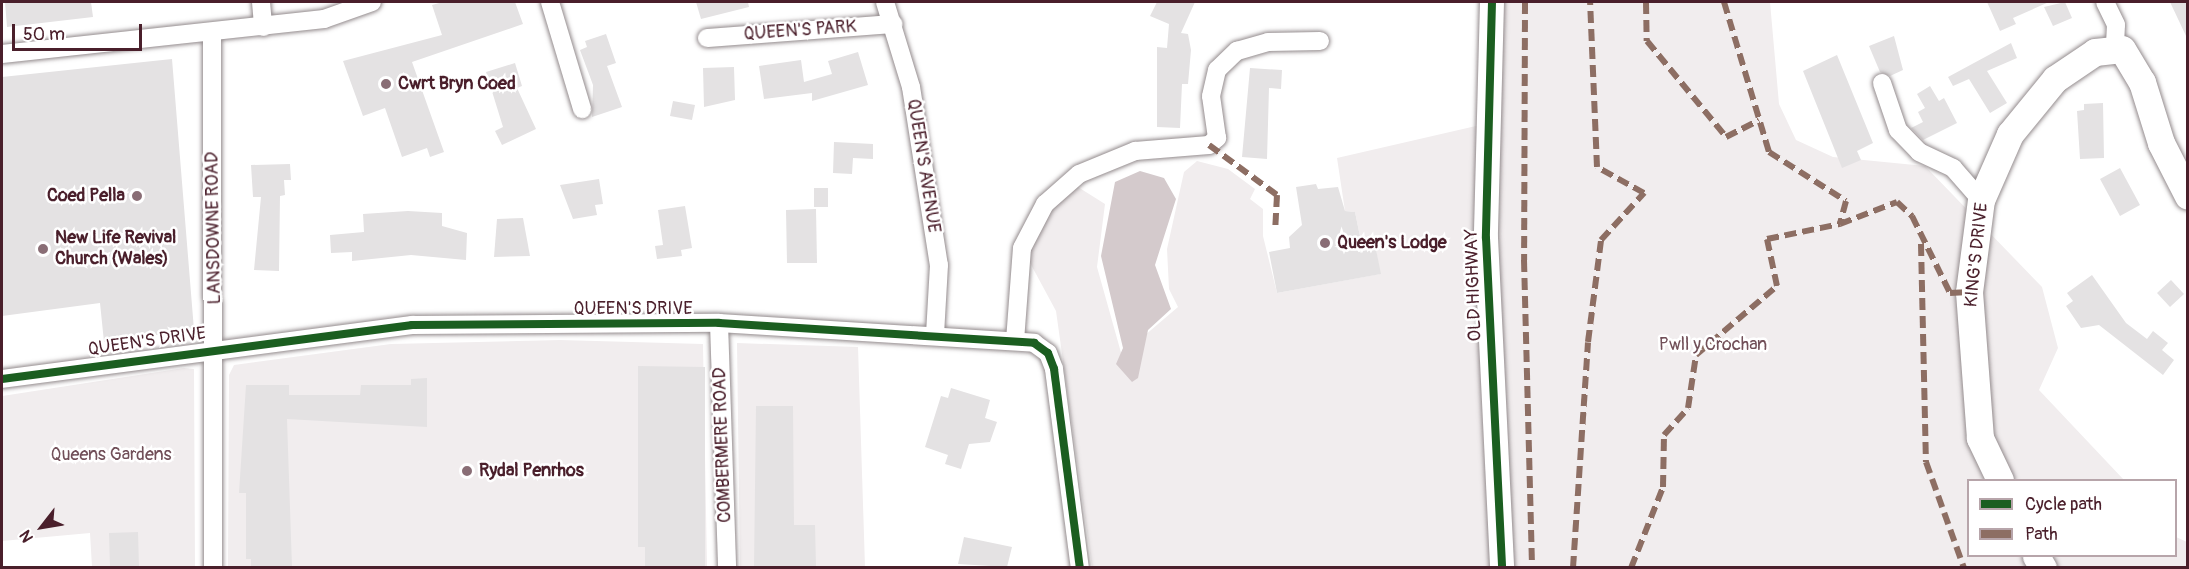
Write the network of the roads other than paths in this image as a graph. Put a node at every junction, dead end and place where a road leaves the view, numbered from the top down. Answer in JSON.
{"nodes":[{"id":1,"x":261,"y":2,"type":"edge"},
{"id":2,"x":372,"y":2,"type":"edge"},
{"id":3,"x":550,"y":2,"type":"edge"},
{"id":4,"x":885,"y":2,"type":"edge"},
{"id":5,"x":1492,"y":2,"type":"edge"},
{"id":6,"x":2105,"y":2,"type":"edge"},
{"id":7,"x":893,"y":24,"type":"junction"},
{"id":8,"x":263,"y":27,"type":"junction"},
{"id":9,"x":212,"y":32,"type":"junction"},
{"id":10,"x":707,"y":38,"type":"dead end"},
{"id":11,"x":1320,"y":41,"type":"dead end"},
{"id":12,"x":2115,"y":47,"type":"junction"},
{"id":13,"x":2,"y":54,"type":"edge"},
{"id":14,"x":1882,"y":83,"type":"dead end"},
{"id":15,"x":582,"y":109,"type":"dead end"},
{"id":16,"x":2187,"y":196,"type":"edge"},
{"id":17,"x":1981,"y":200,"type":"junction"},
{"id":18,"x":719,"y":323,"type":"junction"},
{"id":19,"x":935,"y":335,"type":"junction"},
{"id":20,"x":1014,"y":341,"type":"junction"},
{"id":21,"x":215,"y":347,"type":"junction"},
{"id":22,"x":2,"y":379,"type":"edge"},
{"id":23,"x":2000,"y":479,"type":"edge"},
{"id":24,"x":213,"y":567,"type":"edge"},
{"id":25,"x":726,"y":567,"type":"edge"},
{"id":26,"x":1080,"y":567,"type":"edge"},
{"id":27,"x":1502,"y":567,"type":"edge"}],
"edges":[{"from":1,"to":8,"type":"street"},
{"from":2,"to":8,"type":"street"},
{"from":3,"to":15,"type":"street"},
{"from":4,"to":7,"type":"street","name":"QUEEN'S AVENUE"},
{"from":5,"to":27,"type":"street","name":"OLD HIGHWAY"},
{"from":6,"to":12,"type":"street"},
{"from":7,"to":10,"type":"street","name":"QUEEN'S PARK"},
{"from":7,"to":19,"type":"street","name":"QUEEN'S AVENUE"},
{"from":8,"to":9,"type":"street"},
{"from":9,"to":13,"type":"street"},
{"from":9,"to":21,"type":"street","name":"LANSDOWNE ROAD"},
{"from":11,"to":20,"type":"street"},
{"from":12,"to":16,"type":"main road"},
{"from":12,"to":17,"type":"main road","name":"KING'S DRIVE"},
{"from":14,"to":17,"type":"street"},
{"from":17,"to":23,"type":"main road","name":"KING'S DRIVE"},
{"from":18,"to":19,"type":"street","name":"QUEEN'S DRIVE"},
{"from":18,"to":21,"type":"street","name":"QUEEN'S DRIVE"},
{"from":18,"to":25,"type":"street","name":"COMBERMERE ROAD"},
{"from":19,"to":20,"type":"street","name":"QUEEN'S DRIVE"},
{"from":20,"to":26,"type":"street","name":"QUEEN'S DRIVE"},
{"from":21,"to":22,"type":"street","name":"QUEEN'S DRIVE"},
{"from":21,"to":24,"type":"street","name":"LANSDOWNE ROAD"}]}
